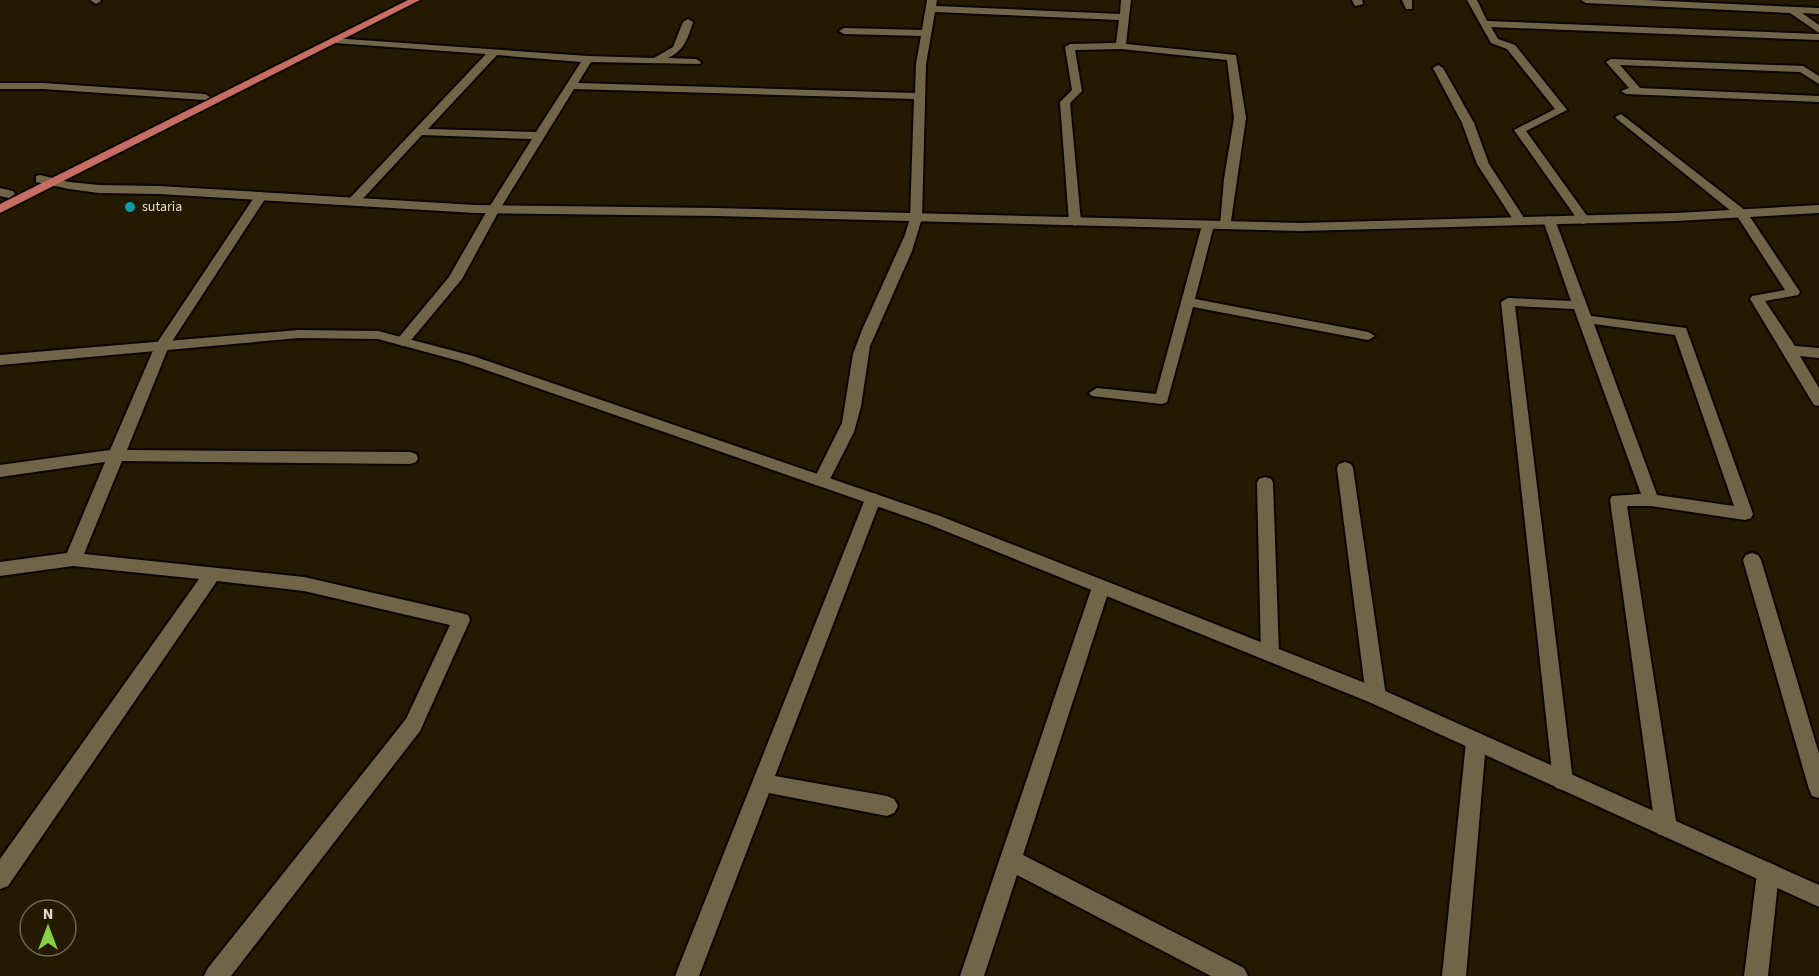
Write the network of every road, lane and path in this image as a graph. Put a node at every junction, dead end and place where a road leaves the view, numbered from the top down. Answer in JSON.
{"nodes":[{"id":1,"x":400,"y":0,"type":"edge"},
{"id":2,"x":416,"y":0,"type":"edge"},
{"id":3,"x":1126,"y":0,"type":"edge"},
{"id":4,"x":1472,"y":0,"type":"edge"},
{"id":5,"x":1586,"y":0,"type":"edge"},
{"id":6,"x":931,"y":4,"type":"edge"},
{"id":7,"x":1792,"y":10,"type":"junction"},
{"id":8,"x":1819,"y":11,"type":"edge"},
{"id":9,"x":1124,"y":17,"type":"junction"},
{"id":10,"x":688,"y":22,"type":"dead end"},
{"id":11,"x":1484,"y":24,"type":"junction"},
{"id":12,"x":844,"y":30,"type":"dead end"},
{"id":13,"x":1819,"y":30,"type":"edge"},
{"id":14,"x":926,"y":33,"type":"junction"},
{"id":15,"x":1819,"y":38,"type":"edge"},
{"id":16,"x":335,"y":40,"type":"junction"},
{"id":17,"x":1122,"y":46,"type":"junction"},
{"id":18,"x":494,"y":52,"type":"junction"},
{"id":19,"x":588,"y":59,"type":"junction"},
{"id":20,"x":652,"y":61,"type":"junction"},
{"id":21,"x":696,"y":62,"type":"dead end"},
{"id":22,"x":1438,"y":68,"type":"dead end"},
{"id":23,"x":1819,"y":81,"type":"edge"},
{"id":24,"x":0,"y":86,"type":"edge"},
{"id":25,"x":571,"y":86,"type":"junction"},
{"id":26,"x":1625,"y":91,"type":"dead end"},
{"id":27,"x":1638,"y":91,"type":"junction"},
{"id":28,"x":920,"y":96,"type":"junction"},
{"id":29,"x":206,"y":97,"type":"junction"},
{"id":30,"x":1819,"y":99,"type":"edge"},
{"id":31,"x":1621,"y":117,"type":"dead end"},
{"id":32,"x":419,"y":132,"type":"junction"},
{"id":33,"x":540,"y":136,"type":"junction"},
{"id":34,"x":46,"y":181,"type":"junction"},
{"id":35,"x":3,"y":195,"type":"edge"},
{"id":36,"x":261,"y":196,"type":"junction"},
{"id":37,"x":353,"y":202,"type":"junction"},
{"id":38,"x":0,"y":209,"type":"edge"},
{"id":39,"x":494,"y":209,"type":"junction"},
{"id":40,"x":1819,"y":209,"type":"edge"},
{"id":41,"x":1742,"y":214,"type":"junction"},
{"id":42,"x":916,"y":218,"type":"junction"},
{"id":43,"x":1549,"y":220,"type":"junction"},
{"id":44,"x":1584,"y":220,"type":"junction"},
{"id":45,"x":1520,"y":221,"type":"junction"},
{"id":46,"x":1075,"y":222,"type":"junction"},
{"id":47,"x":1208,"y":225,"type":"junction"},
{"id":48,"x":1226,"y":225,"type":"junction"},
{"id":49,"x":1188,"y":302,"type":"junction"},
{"id":50,"x":1582,"y":312,"type":"junction"},
{"id":51,"x":1368,"y":336,"type":"dead end"},
{"id":52,"x":402,"y":342,"type":"junction"},
{"id":53,"x":162,"y":346,"type":"junction"},
{"id":54,"x":1790,"y":350,"type":"junction"},
{"id":55,"x":1819,"y":353,"type":"edge"},
{"id":56,"x":0,"y":360,"type":"edge"},
{"id":57,"x":1097,"y":393,"type":"dead end"},
{"id":58,"x":1819,"y":401,"type":"edge"},
{"id":59,"x":116,"y":455,"type":"junction"},
{"id":60,"x":410,"y":458,"type":"dead end"},
{"id":61,"x":1345,"y":468,"type":"dead end"},
{"id":62,"x":0,"y":471,"type":"edge"},
{"id":63,"x":821,"y":481,"type":"junction"},
{"id":64,"x":1265,"y":483,"type":"dead end"},
{"id":65,"x":873,"y":499,"type":"junction"},
{"id":66,"x":1651,"y":500,"type":"junction"},
{"id":67,"x":73,"y":559,"type":"junction"},
{"id":68,"x":1752,"y":560,"type":"dead end"},
{"id":69,"x":0,"y":569,"type":"edge"},
{"id":70,"x":212,"y":574,"type":"junction"},
{"id":71,"x":1101,"y":587,"type":"junction"},
{"id":72,"x":1270,"y":654,"type":"junction"},
{"id":73,"x":1376,"y":696,"type":"junction"},
{"id":74,"x":1476,"y":742,"type":"junction"},
{"id":75,"x":1563,"y":781,"type":"junction"},
{"id":76,"x":763,"y":783,"type":"junction"},
{"id":77,"x":1819,"y":789,"type":"edge"},
{"id":78,"x":887,"y":806,"type":"dead end"},
{"id":79,"x":1666,"y":827,"type":"junction"},
{"id":80,"x":1010,"y":860,"type":"junction"},
{"id":81,"x":1768,"y":873,"type":"junction"},
{"id":82,"x":0,"y":878,"type":"edge"},
{"id":83,"x":1819,"y":896,"type":"edge"},
{"id":84,"x":216,"y":976,"type":"edge"},
{"id":85,"x":687,"y":976,"type":"edge"},
{"id":86,"x":972,"y":976,"type":"edge"},
{"id":87,"x":1236,"y":976,"type":"edge"},
{"id":88,"x":1454,"y":976,"type":"edge"},
{"id":89,"x":1756,"y":976,"type":"edge"}],
"edges":[{"from":1,"to":29,"type":"main road"},
{"from":2,"to":16,"type":"main road"},
{"from":3,"to":9,"type":"street"},
{"from":4,"to":11,"type":"street"},
{"from":5,"to":7,"type":"street"},
{"from":6,"to":9,"type":"street"},
{"from":6,"to":14,"type":"street"},
{"from":7,"to":8,"type":"street"},
{"from":7,"to":13,"type":"street"},
{"from":9,"to":17,"type":"street"},
{"from":10,"to":20,"type":"street"},
{"from":11,"to":15,"type":"street"},
{"from":11,"to":44,"type":"street"},
{"from":12,"to":14,"type":"street"},
{"from":14,"to":28,"type":"street"},
{"from":16,"to":18,"type":"street"},
{"from":16,"to":34,"type":"main road"},
{"from":17,"to":46,"type":"street"},
{"from":17,"to":48,"type":"street"},
{"from":18,"to":19,"type":"street"},
{"from":18,"to":32,"type":"street"},
{"from":19,"to":20,"type":"street"},
{"from":19,"to":25,"type":"street"},
{"from":20,"to":21,"type":"street"},
{"from":22,"to":45,"type":"street"},
{"from":23,"to":27,"type":"street"},
{"from":24,"to":29,"type":"street"},
{"from":25,"to":28,"type":"street"},
{"from":25,"to":33,"type":"street"},
{"from":26,"to":27,"type":"street"},
{"from":27,"to":30,"type":"street"},
{"from":28,"to":42,"type":"street"},
{"from":29,"to":34,"type":"main road"},
{"from":31,"to":41,"type":"street"},
{"from":32,"to":33,"type":"street"},
{"from":32,"to":37,"type":"street"},
{"from":33,"to":39,"type":"street"},
{"from":34,"to":35,"type":"main road"},
{"from":34,"to":36,"type":"street"},
{"from":34,"to":38,"type":"main road"},
{"from":36,"to":37,"type":"street"},
{"from":36,"to":53,"type":"street"},
{"from":37,"to":39,"type":"street"},
{"from":39,"to":42,"type":"street"},
{"from":39,"to":52,"type":"street"},
{"from":40,"to":41,"type":"street"},
{"from":41,"to":44,"type":"street"},
{"from":41,"to":54,"type":"street"},
{"from":42,"to":46,"type":"street"},
{"from":42,"to":63,"type":"street"},
{"from":43,"to":44,"type":"street"},
{"from":43,"to":45,"type":"street"},
{"from":43,"to":50,"type":"street"},
{"from":45,"to":48,"type":"street"},
{"from":46,"to":47,"type":"street"},
{"from":47,"to":48,"type":"street"},
{"from":47,"to":49,"type":"street"},
{"from":49,"to":51,"type":"street"},
{"from":49,"to":57,"type":"street"},
{"from":50,"to":66,"type":"street"},
{"from":50,"to":66,"type":"street"},
{"from":50,"to":75,"type":"street"},
{"from":52,"to":53,"type":"street"},
{"from":52,"to":63,"type":"street"},
{"from":53,"to":56,"type":"street"},
{"from":53,"to":59,"type":"street"},
{"from":54,"to":55,"type":"street"},
{"from":54,"to":58,"type":"street"},
{"from":59,"to":60,"type":"street"},
{"from":59,"to":62,"type":"street"},
{"from":59,"to":67,"type":"street"},
{"from":61,"to":73,"type":"street"},
{"from":63,"to":65,"type":"street"},
{"from":64,"to":72,"type":"street"},
{"from":65,"to":71,"type":"street"},
{"from":65,"to":76,"type":"street"},
{"from":66,"to":79,"type":"street"},
{"from":67,"to":69,"type":"street"},
{"from":67,"to":70,"type":"street"},
{"from":68,"to":77,"type":"street"},
{"from":70,"to":82,"type":"street"},
{"from":70,"to":84,"type":"street"},
{"from":71,"to":72,"type":"street"},
{"from":71,"to":80,"type":"street"},
{"from":72,"to":73,"type":"street"},
{"from":73,"to":74,"type":"street"},
{"from":74,"to":75,"type":"street"},
{"from":74,"to":88,"type":"street"},
{"from":75,"to":79,"type":"street"},
{"from":76,"to":78,"type":"street"},
{"from":76,"to":85,"type":"street"},
{"from":79,"to":81,"type":"street"},
{"from":80,"to":86,"type":"street"},
{"from":80,"to":87,"type":"street"},
{"from":81,"to":83,"type":"street"},
{"from":81,"to":89,"type":"street"}]}
